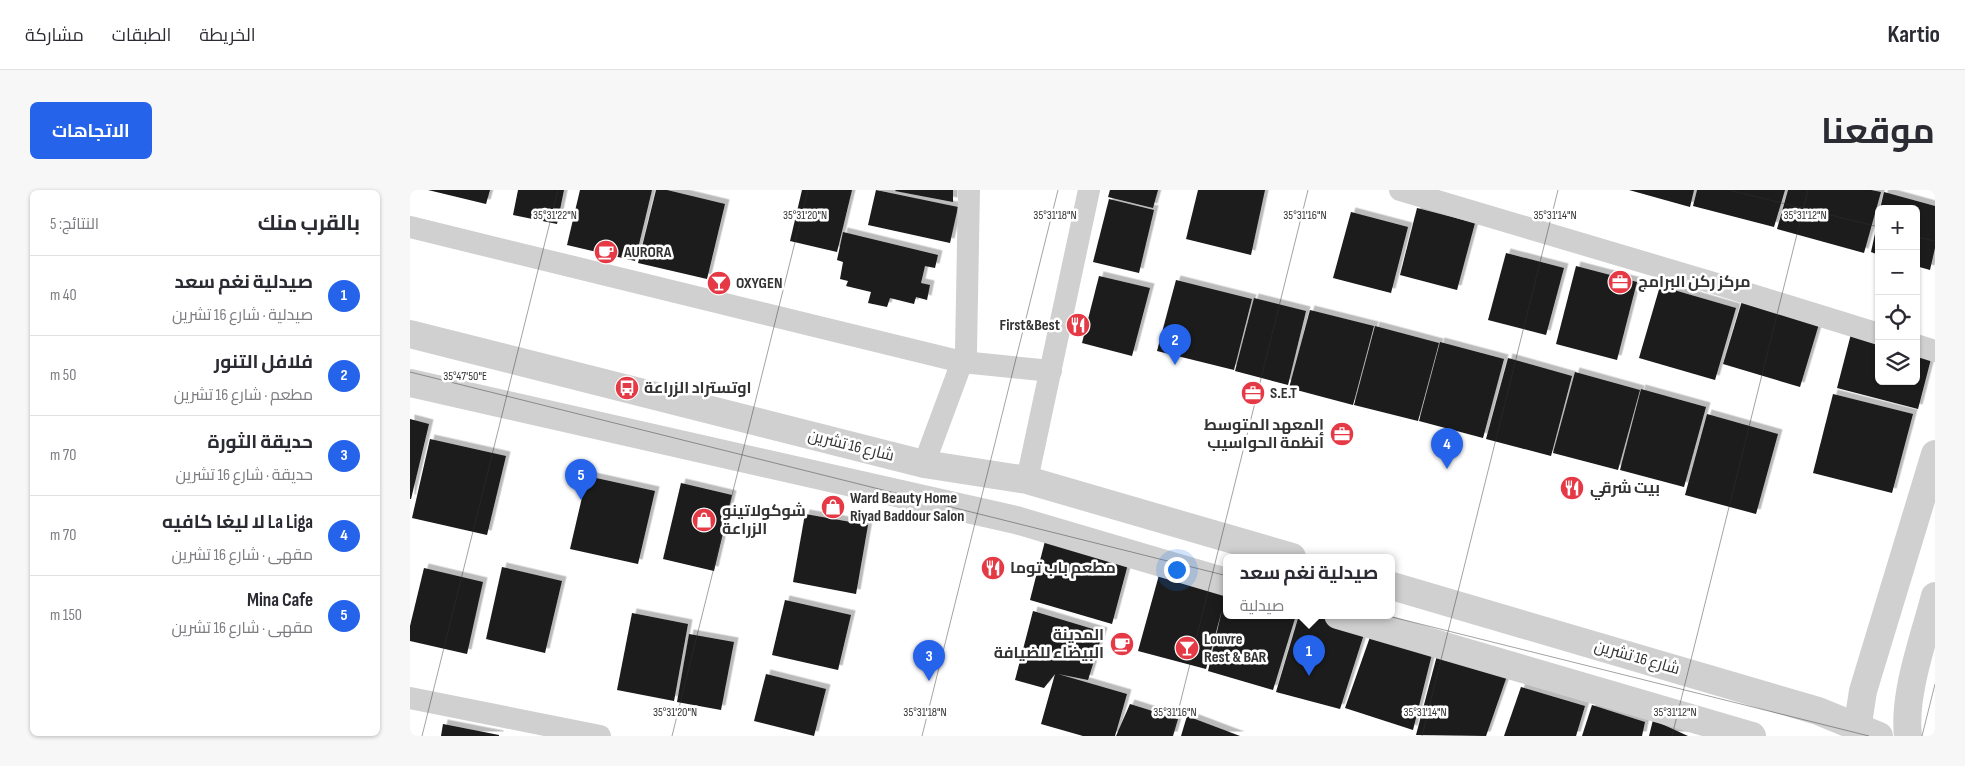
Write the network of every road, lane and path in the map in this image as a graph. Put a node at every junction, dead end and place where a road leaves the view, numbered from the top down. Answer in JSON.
{"nodes":[{"id":1,"x":969,"y":190,"type":"edge"},
{"id":2,"x":1089,"y":190,"type":"edge"},
{"id":3,"x":1400,"y":190,"type":"edge"},
{"id":4,"x":410,"y":227,"type":"edge"},
{"id":5,"x":1875,"y":333,"type":"edge"},
{"id":6,"x":410,"y":334,"type":"edge"},
{"id":7,"x":1920,"y":347,"type":"edge"},
{"id":8,"x":1935,"y":351,"type":"edge"},
{"id":9,"x":962,"y":362,"type":"junction"},
{"id":10,"x":1051,"y":371,"type":"junction"},
{"id":11,"x":410,"y":383,"type":"edge"},
{"id":12,"x":1935,"y":454,"type":"edge"},
{"id":13,"x":924,"y":464,"type":"junction"},
{"id":14,"x":1027,"y":480,"type":"junction"},
{"id":15,"x":1282,"y":554,"type":"edge"},
{"id":16,"x":1223,"y":581,"type":"edge"},
{"id":17,"x":1395,"y":587,"type":"edge"},
{"id":18,"x":1935,"y":596,"type":"edge"},
{"id":19,"x":1352,"y":619,"type":"edge"},
{"id":20,"x":410,"y":698,"type":"edge"},
{"id":21,"x":1864,"y":733,"type":"edge"},
{"id":22,"x":600,"y":736,"type":"edge"},
{"id":23,"x":1752,"y":736,"type":"edge"},
{"id":24,"x":1908,"y":736,"type":"edge"}],
"edges":[{"from":1,"to":9,"type":"street"},
{"from":2,"to":10,"type":"street"},
{"from":3,"to":5,"type":"street"},
{"from":4,"to":9,"type":"street"},
{"from":6,"to":13,"type":"street","name":"شارع 16 تشرين"},
{"from":7,"to":8,"type":"street"},
{"from":9,"to":10,"type":"street"},
{"from":9,"to":13,"type":"street"},
{"from":10,"to":14,"type":"street"},
{"from":11,"to":16,"type":"street"},
{"from":12,"to":21,"type":"street"},
{"from":13,"to":14,"type":"street","name":"شارع 16 تشرين"},
{"from":14,"to":15,"type":"street","name":"شارع 16 تشرين"},
{"from":17,"to":21,"type":"street","name":"شارع 16 تشرين"},
{"from":18,"to":24,"type":"street"},
{"from":19,"to":23,"type":"street"},
{"from":20,"to":22,"type":"street"}]}
